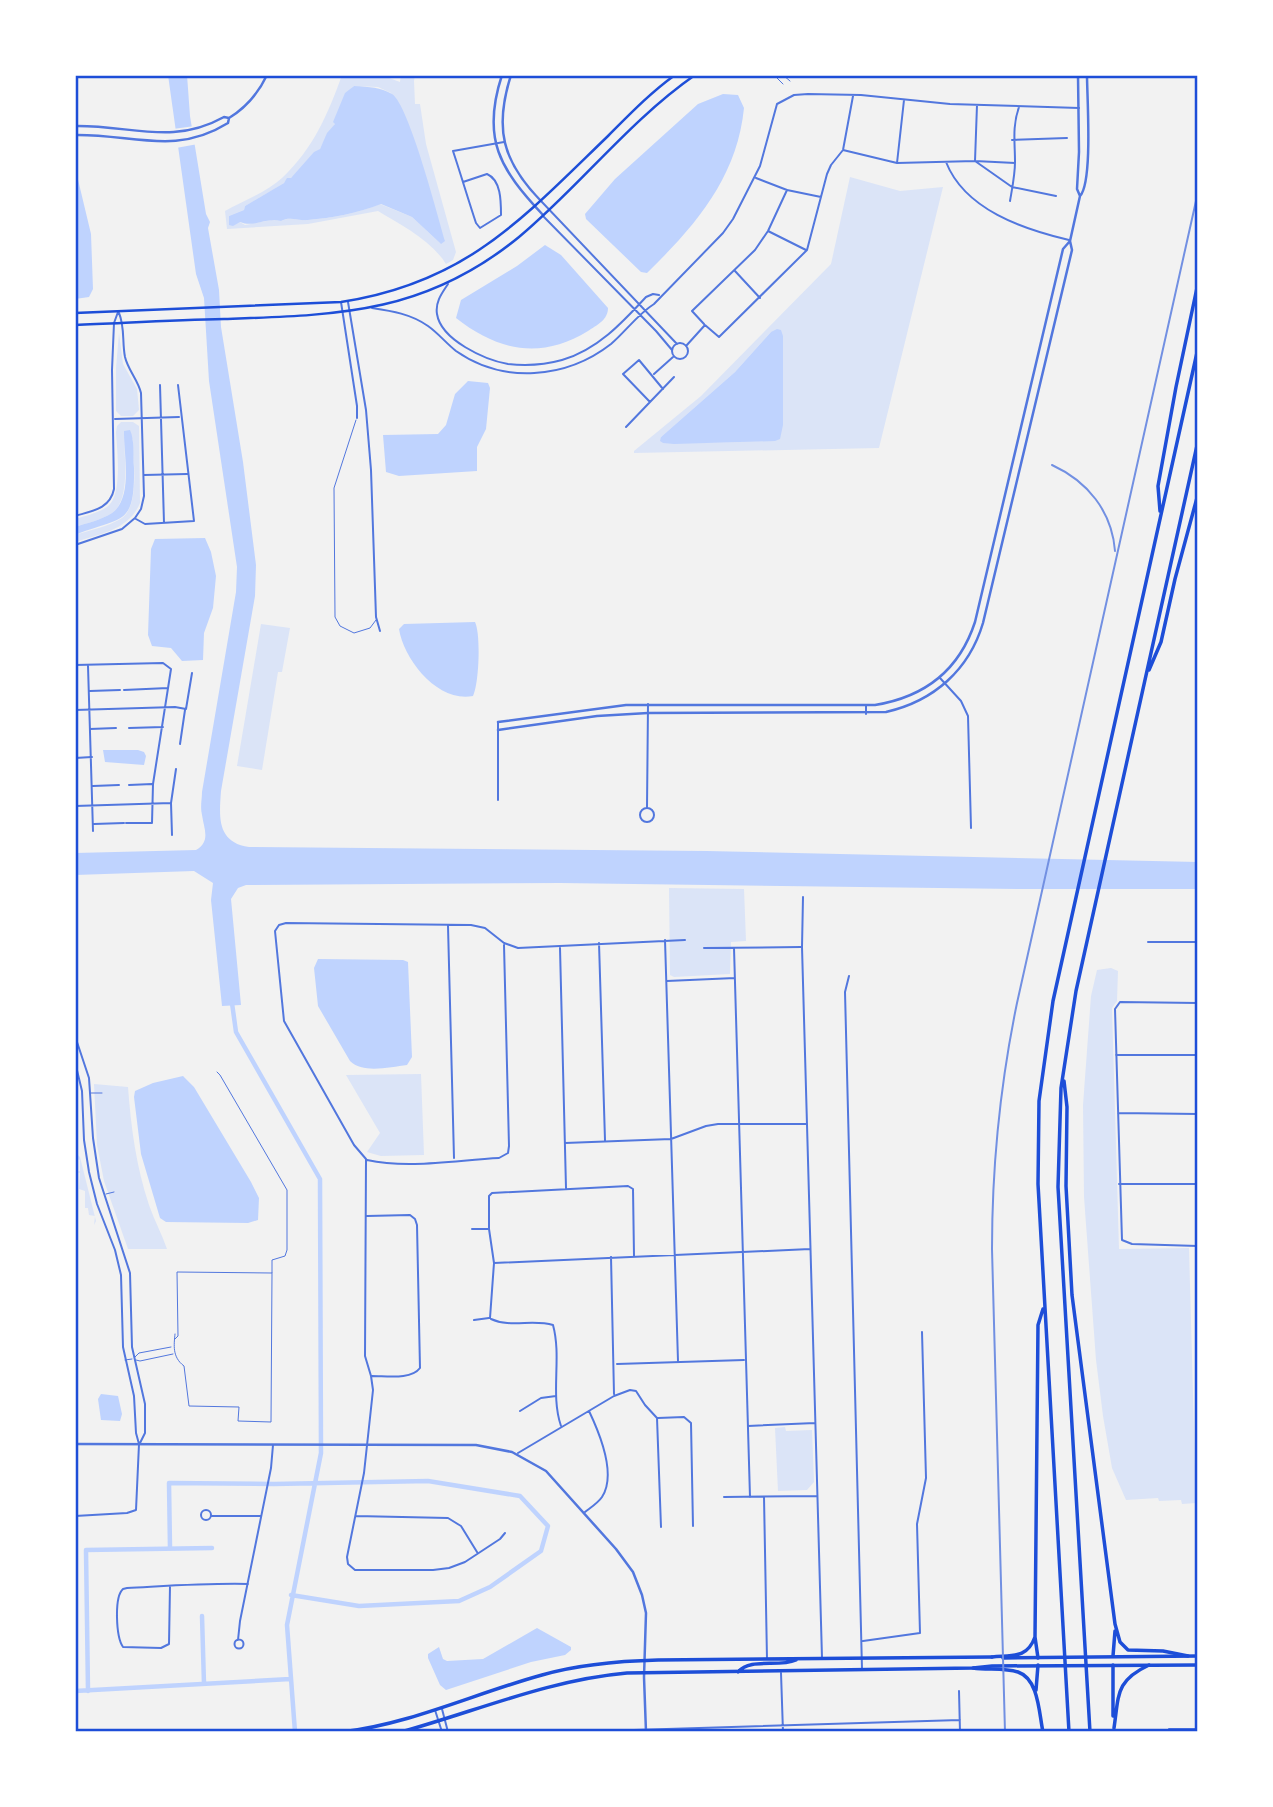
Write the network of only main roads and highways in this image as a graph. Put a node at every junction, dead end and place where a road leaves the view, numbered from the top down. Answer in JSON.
{"nodes":[{"id":1,"x":675,"y":75,"type":"edge"},
{"id":2,"x":695,"y":75,"type":"edge"},
{"id":3,"x":643,"y":102,"type":"junction"},
{"id":4,"x":651,"y":110,"type":"junction"},
{"id":5,"x":1198,"y":283,"type":"edge"},
{"id":6,"x":75,"y":313,"type":"edge"},
{"id":7,"x":75,"y":325,"type":"edge"},
{"id":8,"x":1198,"y":348,"type":"edge"},
{"id":9,"x":1198,"y":441,"type":"edge"},
{"id":10,"x":1198,"y":494,"type":"edge"},
{"id":11,"x":1161,"y":517,"type":"junction"},
{"id":12,"x":1144,"y":682,"type":"junction"},
{"id":13,"x":1063,"y":1072,"type":"junction"},
{"id":14,"x":1044,"y":1303,"type":"junction"},
{"id":15,"x":1115,"y":1624,"type":"junction"},
{"id":16,"x":1035,"y":1637,"type":"junction"},
{"id":17,"x":1011,"y":1656,"type":"junction"},
{"id":18,"x":1113,"y":1656,"type":"junction"},
{"id":19,"x":1188,"y":1656,"type":"junction"},
{"id":20,"x":1198,"y":1656,"type":"edge"},
{"id":21,"x":1038,"y":1658,"type":"junction"},
{"id":22,"x":798,"y":1660,"type":"junction"},
{"id":23,"x":1038,"y":1665,"type":"junction"},
{"id":24,"x":1113,"y":1665,"type":"junction"},
{"id":25,"x":1149,"y":1665,"type":"junction"},
{"id":26,"x":1198,"y":1665,"type":"edge"},
{"id":27,"x":1011,"y":1668,"type":"junction"},
{"id":28,"x":738,"y":1672,"type":"junction"},
{"id":29,"x":1038,"y":1707,"type":"junction"},
{"id":30,"x":1114,"y":1730,"type":"edge"},
{"id":31,"x":342,"y":1732,"type":"edge"},
{"id":32,"x":401,"y":1732,"type":"edge"},
{"id":33,"x":1043,"y":1732,"type":"edge"},
{"id":34,"x":1069,"y":1732,"type":"edge"},
{"id":35,"x":1090,"y":1732,"type":"edge"}],
"edges":[{"from":1,"to":3,"type":"main road"},
{"from":2,"to":4,"type":"main road"},
{"from":3,"to":4,"type":"main road"},
{"from":3,"to":6,"type":"main road"},
{"from":4,"to":7,"type":"main road"},
{"from":5,"to":11,"type":"main road"},
{"from":8,"to":11,"type":"main road"},
{"from":9,"to":12,"type":"main road"},
{"from":10,"to":12,"type":"main road"},
{"from":11,"to":14,"type":"main road"},
{"from":12,"to":13,"type":"main road"},
{"from":13,"to":15,"type":"main road"},
{"from":13,"to":35,"type":"main road"},
{"from":14,"to":16,"type":"main road"},
{"from":14,"to":34,"type":"main road"},
{"from":15,"to":18,"type":"main road"},
{"from":15,"to":19,"type":"main road"},
{"from":16,"to":17,"type":"main road"},
{"from":16,"to":21,"type":"main road"},
{"from":17,"to":21,"type":"main road"},
{"from":17,"to":22,"type":"main road"},
{"from":18,"to":19,"type":"main road"},
{"from":18,"to":21,"type":"main road"},
{"from":18,"to":24,"type":"main road"},
{"from":19,"to":20,"type":"main road"},
{"from":21,"to":23,"type":"main road"},
{"from":22,"to":28,"type":"main road"},
{"from":22,"to":31,"type":"main road"},
{"from":23,"to":24,"type":"main road"},
{"from":23,"to":27,"type":"main road"},
{"from":23,"to":29,"type":"main road"},
{"from":24,"to":25,"type":"main road"},
{"from":24,"to":30,"type":"main road"},
{"from":25,"to":26,"type":"main road"},
{"from":25,"to":30,"type":"main road"},
{"from":27,"to":28,"type":"main road"},
{"from":27,"to":29,"type":"main road"},
{"from":28,"to":32,"type":"main road"},
{"from":29,"to":33,"type":"main road"}]}
